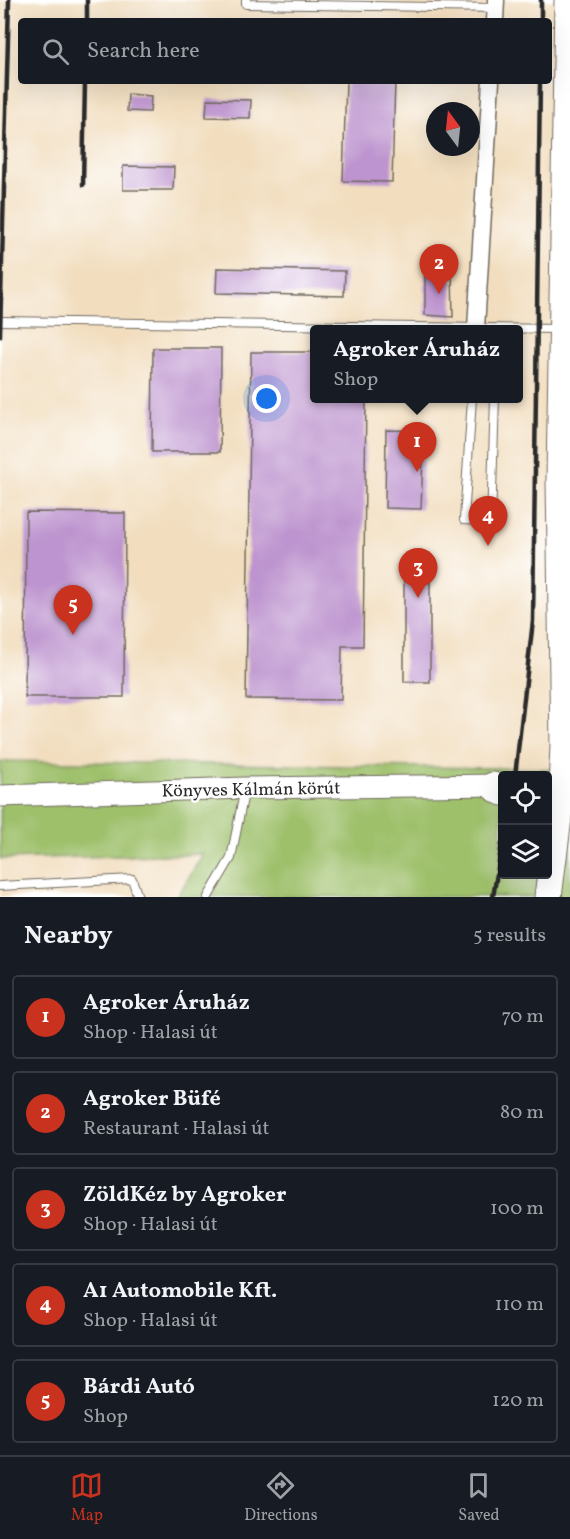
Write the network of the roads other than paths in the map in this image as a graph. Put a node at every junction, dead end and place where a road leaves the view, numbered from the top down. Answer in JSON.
{"nodes":[{"id":1,"x":246,"y":0,"type":"edge"},
{"id":2,"x":568,"y":0,"type":"edge"},
{"id":3,"x":496,"y":10,"type":"edge"},
{"id":4,"x":491,"y":84,"type":"edge"},
{"id":5,"x":568,"y":122,"type":"edge"},
{"id":6,"x":567,"y":301,"type":"edge"},
{"id":7,"x":0,"y":321,"type":"edge"},
{"id":8,"x":476,"y":325,"type":"edge"},
{"id":9,"x":310,"y":326,"type":"edge"},
{"id":10,"x":523,"y":329,"type":"edge"},
{"id":11,"x":562,"y":330,"type":"junction"},
{"id":12,"x":472,"y":403,"type":"edge"},
{"id":13,"x":495,"y":403,"type":"edge"},
{"id":14,"x":565,"y":480,"type":"edge"},
{"id":15,"x":566,"y":656,"type":"edge"},
{"id":16,"x":560,"y":786,"type":"edge"},
{"id":17,"x":245,"y":788,"type":"junction"},
{"id":18,"x":498,"y":788,"type":"edge"},
{"id":19,"x":0,"y":796,"type":"edge"},
{"id":20,"x":552,"y":838,"type":"edge"},
{"id":21,"x":549,"y":879,"type":"edge"},
{"id":22,"x":0,"y":886,"type":"edge"},
{"id":23,"x":138,"y":897,"type":"edge"},
{"id":24,"x":208,"y":897,"type":"edge"},
{"id":25,"x":548,"y":897,"type":"edge"}],
"edges":[{"from":1,"to":3,"type":"lane"},
{"from":2,"to":5,"type":"main road"},
{"from":4,"to":8,"type":"street"},
{"from":5,"to":6,"type":"main road"},
{"from":6,"to":11,"type":"main road"},
{"from":7,"to":9,"type":"lane"},
{"from":10,"to":11,"type":"lane"},
{"from":11,"to":14,"type":"main road"},
{"from":12,"to":13,"type":"lane"},
{"from":14,"to":15,"type":"main road"},
{"from":15,"to":16,"type":"main road"},
{"from":16,"to":20,"type":"main road"},
{"from":17,"to":18,"type":"street","name":"Könyves Kálmán körút"},
{"from":17,"to":19,"type":"street","name":"Könyves Kálmán körút"},
{"from":17,"to":24,"type":"lane"},
{"from":21,"to":25,"type":"main road"},
{"from":22,"to":23,"type":"lane"}]}
